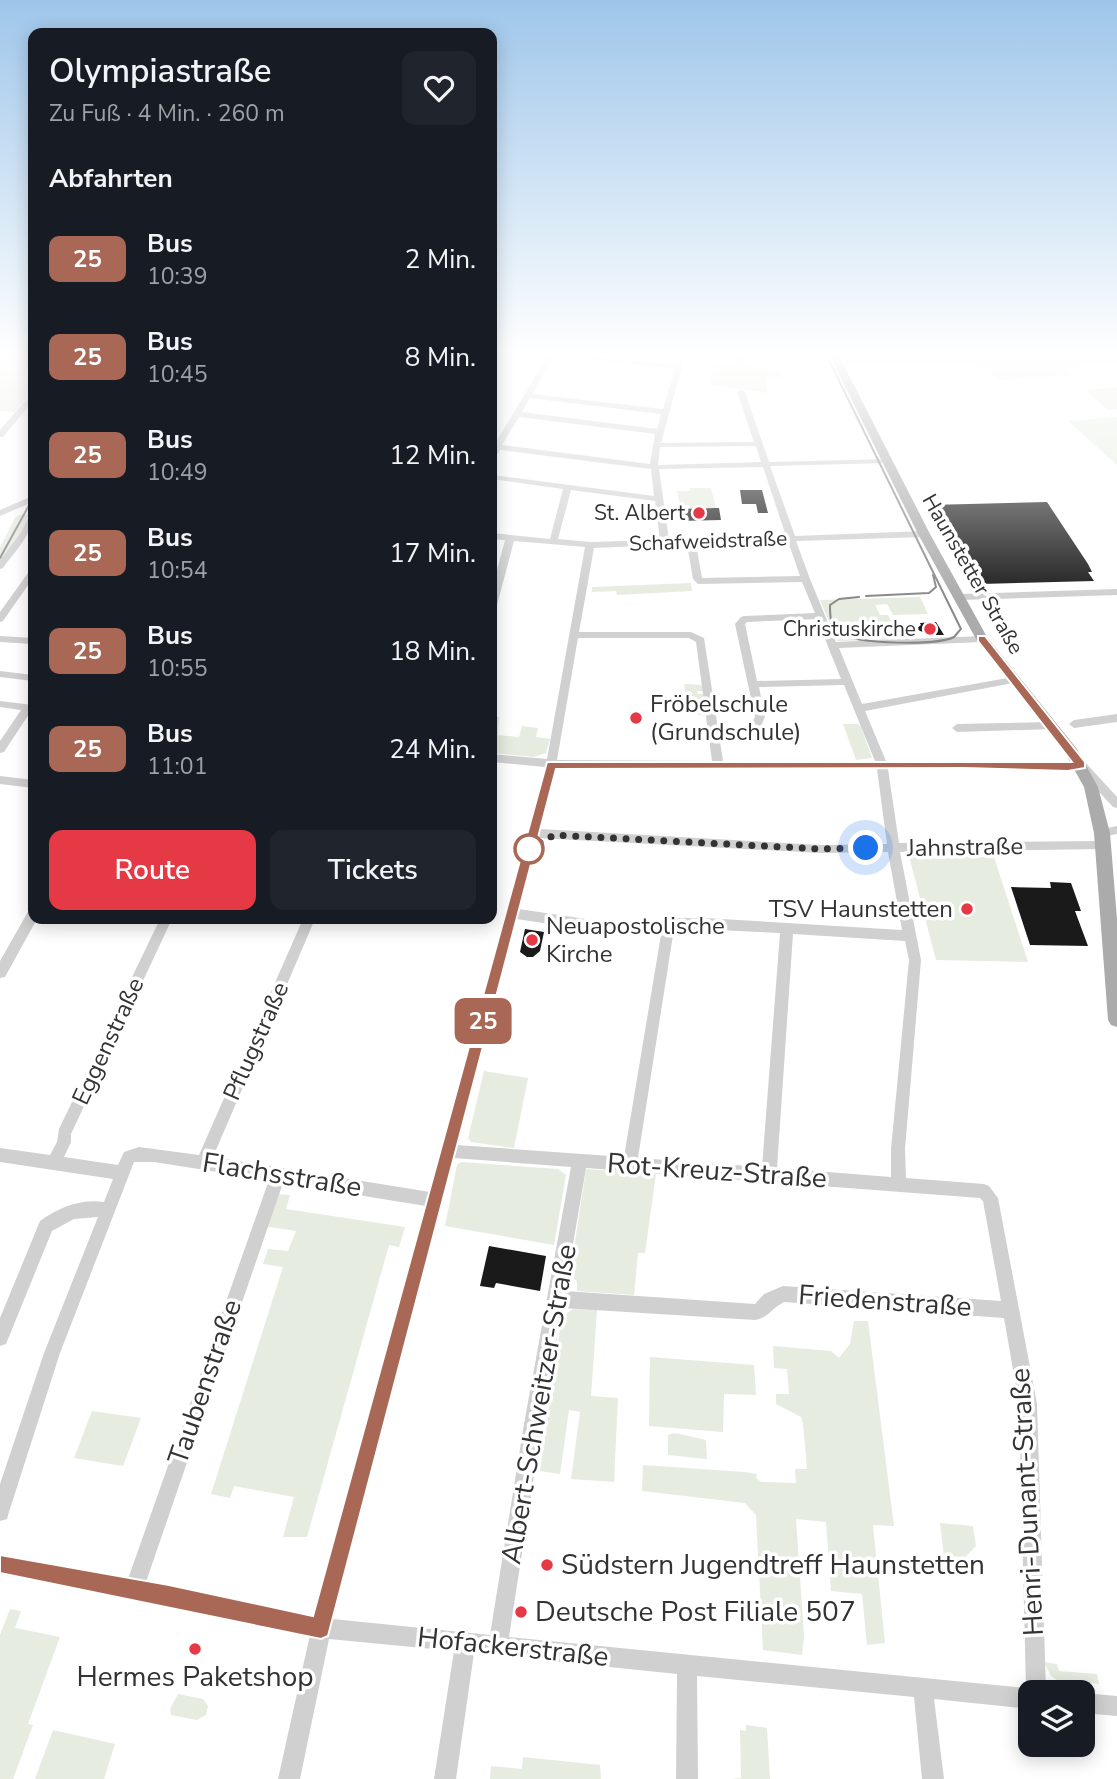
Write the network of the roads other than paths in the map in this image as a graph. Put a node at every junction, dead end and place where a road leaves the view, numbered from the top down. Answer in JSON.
{"nodes":[{"id":1,"x":504,"y":435,"type":"edge"},
{"id":2,"x":659,"y":435,"type":"edge"},
{"id":3,"x":757,"y":435,"type":"edge"},
{"id":4,"x":874,"y":435,"type":"edge"},
{"id":5,"x":760,"y":444,"type":"junction"},
{"id":6,"x":656,"y":445,"type":"junction"},
{"id":7,"x":497,"y":447,"type":"joint"},
{"id":8,"x":887,"y":461,"type":"junction"},
{"id":9,"x":766,"y":464,"type":"junction"},
{"id":10,"x":656,"y":467,"type":"junction"},
{"id":11,"x":497,"y":478,"type":"edge"},
{"id":12,"x":568,"y":487,"type":"junction"},
{"id":13,"x":659,"y":499,"type":"junction"},
{"id":14,"x":28,"y":501,"type":"edge"},
{"id":15,"x":0,"y":513,"type":"edge"},
{"id":16,"x":28,"y":526,"type":"edge"},
{"id":17,"x":924,"y":534,"type":"junction"},
{"id":18,"x":497,"y":537,"type":"edge"},
{"id":19,"x":510,"y":538,"type":"junction"},
{"id":20,"x":790,"y":538,"type":"junction"},
{"id":21,"x":553,"y":542,"type":"junction"},
{"id":22,"x":665,"y":542,"type":"junction"},
{"id":23,"x":691,"y":542,"type":"junction"},
{"id":24,"x":590,"y":545,"type":"junction"},
{"id":25,"x":0,"y":566,"type":"edge"},
{"id":26,"x":28,"y":579,"type":"edge"},
{"id":27,"x":805,"y":579,"type":"junction"},
{"id":28,"x":497,"y":586,"type":"edge"},
{"id":29,"x":1117,"y":592,"type":"edge"},
{"id":30,"x":959,"y":597,"type":"junction"},
{"id":31,"x":820,"y":616,"type":"junction"},
{"id":32,"x":0,"y":618,"type":"edge"},
{"id":33,"x":575,"y":635,"type":"junction"},
{"id":34,"x":0,"y":639,"type":"edge"},
{"id":35,"x":982,"y":639,"type":"junction"},
{"id":36,"x":28,"y":641,"type":"edge"},
{"id":37,"x":833,"y":645,"type":"junction"},
{"id":38,"x":0,"y":674,"type":"edge"},
{"id":39,"x":28,"y":677,"type":"edge"},
{"id":40,"x":1013,"y":680,"type":"junction"},
{"id":41,"x":848,"y":682,"type":"junction"},
{"id":42,"x":752,"y":684,"type":"junction"},
{"id":43,"x":0,"y":704,"type":"edge"},
{"id":44,"x":28,"y":707,"type":"edge"},
{"id":45,"x":860,"y":708,"type":"junction"},
{"id":46,"x":28,"y":711,"type":"edge"},
{"id":47,"x":1117,"y":718,"type":"edge"},
{"id":48,"x":1074,"y":724,"type":"dead end"},
{"id":49,"x":756,"y":726,"type":"dead end"},
{"id":50,"x":1050,"y":726,"type":"junction"},
{"id":51,"x":957,"y":729,"type":"dead end"},
{"id":52,"x":0,"y":749,"type":"edge"},
{"id":53,"x":497,"y":759,"type":"edge"},
{"id":54,"x":882,"y":764,"type":"junction"},
{"id":55,"x":551,"y":765,"type":"junction"},
{"id":56,"x":718,"y":765,"type":"junction"},
{"id":57,"x":1081,"y":765,"type":"junction"},
{"id":58,"x":0,"y":780,"type":"edge"},
{"id":59,"x":28,"y":783,"type":"edge"},
{"id":60,"x":1117,"y":804,"type":"edge"},
{"id":61,"x":533,"y":833,"type":"junction"},
{"id":62,"x":1108,"y":836,"type":"edge"},
{"id":63,"x":893,"y":848,"type":"junction"},
{"id":64,"x":511,"y":913,"type":"junction"},
{"id":65,"x":28,"y":923,"type":"edge"},
{"id":66,"x":164,"y":924,"type":"edge"},
{"id":67,"x":307,"y":924,"type":"edge"},
{"id":68,"x":664,"y":925,"type":"junction"},
{"id":69,"x":787,"y":928,"type":"junction"},
{"id":70,"x":910,"y":936,"type":"junction"},
{"id":71,"x":1114,"y":939,"type":"edge"},
{"id":72,"x":0,"y":973,"type":"edge"},
{"id":73,"x":1117,"y":1020,"type":"edge"},
{"id":74,"x":449,"y":1151,"type":"junction"},
{"id":75,"x":0,"y":1155,"type":"edge"},
{"id":76,"x":580,"y":1161,"type":"junction"},
{"id":77,"x":203,"y":1163,"type":"junction"},
{"id":78,"x":54,"y":1164,"type":"junction"},
{"id":79,"x":630,"y":1164,"type":"junction"},
{"id":80,"x":121,"y":1173,"type":"junction"},
{"id":81,"x":769,"y":1174,"type":"junction"},
{"id":82,"x":278,"y":1175,"type":"junction"},
{"id":83,"x":899,"y":1184,"type":"junction"},
{"id":84,"x":984,"y":1191,"type":"joint"},
{"id":85,"x":436,"y":1200,"type":"junction"},
{"id":86,"x":106,"y":1210,"type":"junction"},
{"id":87,"x":556,"y":1301,"type":"junction"},
{"id":88,"x":1013,"y":1310,"type":"junction"},
{"id":89,"x":0,"y":1338,"type":"edge"},
{"id":90,"x":0,"y":1513,"type":"edge"},
{"id":91,"x":0,"y":1565,"type":"edge"},
{"id":92,"x":134,"y":1589,"type":"junction"},
{"id":93,"x":321,"y":1628,"type":"junction"},
{"id":94,"x":465,"y":1644,"type":"junction"},
{"id":95,"x":498,"y":1647,"type":"junction"},
{"id":96,"x":687,"y":1664,"type":"junction"},
{"id":97,"x":1035,"y":1680,"type":"edge"},
{"id":98,"x":923,"y":1689,"type":"junction"},
{"id":99,"x":1018,"y":1698,"type":"edge"},
{"id":100,"x":1095,"y":1704,"type":"edge"},
{"id":101,"x":1117,"y":1706,"type":"edge"},
{"id":102,"x":289,"y":1779,"type":"edge"},
{"id":103,"x":445,"y":1779,"type":"edge"},
{"id":104,"x":687,"y":1779,"type":"edge"},
{"id":105,"x":933,"y":1779,"type":"edge"}],
"edges":[{"from":1,"to":7,"type":"street"},
{"from":2,"to":6,"type":"street"},
{"from":3,"to":5,"type":"street"},
{"from":4,"to":8,"type":"main road","name":"Haunstetter Straße"},
{"from":5,"to":6,"type":"street"},
{"from":5,"to":9,"type":"street"},
{"from":6,"to":10,"type":"street"},
{"from":7,"to":10,"type":"street"},
{"from":8,"to":9,"type":"street"},
{"from":8,"to":17,"type":"main road","name":"Haunstetter Straße"},
{"from":9,"to":10,"type":"street"},
{"from":9,"to":20,"type":"street"},
{"from":10,"to":13,"type":"street"},
{"from":11,"to":12,"type":"street"},
{"from":12,"to":13,"type":"street"},
{"from":12,"to":21,"type":"street"},
{"from":13,"to":22,"type":"street"},
{"from":14,"to":15,"type":"street"},
{"from":16,"to":25,"type":"street"},
{"from":17,"to":20,"type":"street","name":"Schafweidstraße"},
{"from":17,"to":30,"type":"main road","name":"Haunstetter Straße"},
{"from":18,"to":19,"type":"street","name":"Schafweidstraße"},
{"from":19,"to":21,"type":"street","name":"Schafweidstraße"},
{"from":19,"to":28,"type":"street"},
{"from":20,"to":23,"type":"street","name":"Schafweidstraße"},
{"from":20,"to":27,"type":"street"},
{"from":21,"to":24,"type":"street","name":"Schafweidstraße"},
{"from":22,"to":23,"type":"street","name":"Schafweidstraße"},
{"from":22,"to":24,"type":"street","name":"Schafweidstraße"},
{"from":23,"to":27,"type":"street"},
{"from":24,"to":33,"type":"street"},
{"from":26,"to":32,"type":"street"},
{"from":27,"to":31,"type":"street"},
{"from":29,"to":30,"type":"street"},
{"from":30,"to":35,"type":"main road","name":"Haunstetter Straße"},
{"from":31,"to":37,"type":"street"},
{"from":31,"to":42,"type":"street"},
{"from":33,"to":55,"type":"street"},
{"from":33,"to":56,"type":"street"},
{"from":34,"to":36,"type":"street"},
{"from":35,"to":37,"type":"street"},
{"from":35,"to":40,"type":"main road","name":"Haunstetter Straße"},
{"from":37,"to":41,"type":"street"},
{"from":38,"to":39,"type":"street"},
{"from":40,"to":45,"type":"street"},
{"from":40,"to":50,"type":"main road","name":"Haunstetter Straße"},
{"from":41,"to":42,"type":"street"},
{"from":41,"to":45,"type":"street"},
{"from":42,"to":49,"type":"street"},
{"from":43,"to":44,"type":"street"},
{"from":45,"to":54,"type":"street"},
{"from":46,"to":52,"type":"street"},
{"from":47,"to":48,"type":"street"},
{"from":50,"to":51,"type":"street"},
{"from":50,"to":57,"type":"main road","name":"Haunstetter Straße"},
{"from":53,"to":55,"type":"street"},
{"from":54,"to":56,"type":"street"},
{"from":54,"to":57,"type":"street"},
{"from":54,"to":63,"type":"street"},
{"from":55,"to":56,"type":"street"},
{"from":55,"to":61,"type":"street"},
{"from":57,"to":60,"type":"street"},
{"from":57,"to":62,"type":"main road"},
{"from":58,"to":59,"type":"street"},
{"from":61,"to":63,"type":"street","name":"Jahnstraße"},
{"from":61,"to":64,"type":"street"},
{"from":62,"to":63,"type":"street","name":"Jahnstraße"},
{"from":62,"to":71,"type":"main road"},
{"from":63,"to":70,"type":"street"},
{"from":64,"to":68,"type":"street"},
{"from":64,"to":74,"type":"street"},
{"from":65,"to":72,"type":"street"},
{"from":66,"to":78,"type":"street","name":"Eggenstraße"},
{"from":67,"to":77,"type":"street","name":"Pflugstraße"},
{"from":68,"to":69,"type":"street"},
{"from":68,"to":79,"type":"street"},
{"from":69,"to":70,"type":"street"},
{"from":69,"to":81,"type":"street"},
{"from":70,"to":83,"type":"street"},
{"from":71,"to":73,"type":"main road"},
{"from":74,"to":76,"type":"street","name":"Rot-Kreuz-Straße"},
{"from":74,"to":85,"type":"street"},
{"from":75,"to":78,"type":"street"},
{"from":76,"to":79,"type":"street","name":"Rot-Kreuz-Straße"},
{"from":76,"to":87,"type":"street","name":"Albert-Schweitzer-Straße"},
{"from":77,"to":80,"type":"street","name":"Flachsstraße"},
{"from":77,"to":82,"type":"street","name":"Flachsstraße"},
{"from":78,"to":80,"type":"street"},
{"from":79,"to":81,"type":"street","name":"Rot-Kreuz-Straße"},
{"from":80,"to":86,"type":"street"},
{"from":81,"to":83,"type":"street","name":"Rot-Kreuz-Straße"},
{"from":82,"to":85,"type":"street","name":"Flachsstraße"},
{"from":82,"to":92,"type":"street","name":"Taubenstraße"},
{"from":83,"to":84,"type":"street","name":"Rot-Kreuz-Straße"},
{"from":84,"to":88,"type":"street","name":"Henri-Dunant-Straße"},
{"from":85,"to":93,"type":"street"},
{"from":86,"to":89,"type":"street"},
{"from":86,"to":90,"type":"street"},
{"from":87,"to":88,"type":"street","name":"Friedenstraße"},
{"from":87,"to":95,"type":"street","name":"Albert-Schweitzer-Straße"},
{"from":88,"to":97,"type":"street","name":"Henri-Dunant-Straße"},
{"from":91,"to":92,"type":"street","name":"Hofackerstraße"},
{"from":92,"to":93,"type":"street","name":"Hofackerstraße"},
{"from":93,"to":94,"type":"street","name":"Hofackerstraße"},
{"from":93,"to":102,"type":"street"},
{"from":94,"to":95,"type":"street","name":"Hofackerstraße"},
{"from":94,"to":103,"type":"street"},
{"from":95,"to":96,"type":"street","name":"Hofackerstraße"},
{"from":96,"to":98,"type":"street","name":"Hofackerstraße"},
{"from":96,"to":104,"type":"street"},
{"from":98,"to":99,"type":"street","name":"Hofackerstraße"},
{"from":98,"to":105,"type":"street"},
{"from":100,"to":101,"type":"street"}]}
